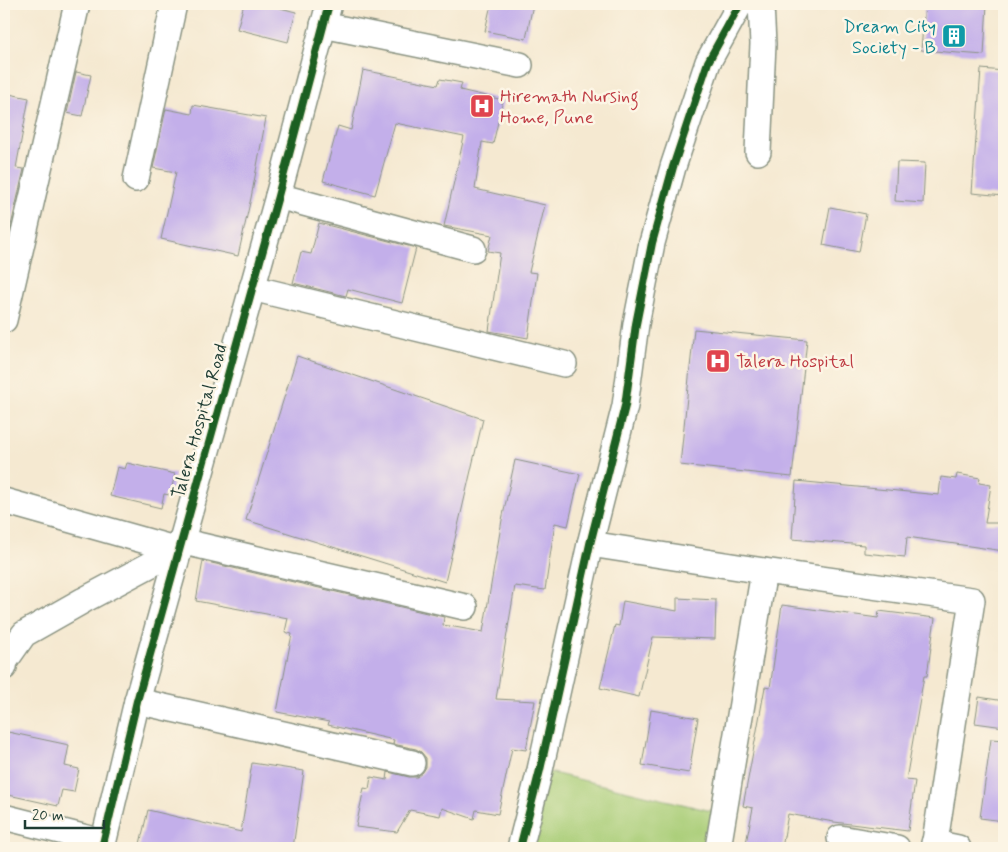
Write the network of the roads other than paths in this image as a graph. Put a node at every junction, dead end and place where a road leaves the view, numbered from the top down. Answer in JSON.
{"nodes":[{"id":1,"x":76,"y":4,"type":"edge"},
{"id":2,"x":174,"y":4,"type":"edge"},
{"id":3,"x":740,"y":4,"type":"edge"},
{"id":4,"x":761,"y":4,"type":"edge"},
{"id":5,"x":326,"y":14,"type":"edge"},
{"id":6,"x":520,"y":66,"type":"dead end"},
{"id":7,"x":758,"y":152,"type":"dead end"},
{"id":8,"x":136,"y":179,"type":"dead end"},
{"id":9,"x":278,"y":196,"type":"junction"},
{"id":10,"x":473,"y":249,"type":"dead end"},
{"id":11,"x":252,"y":288,"type":"junction"},
{"id":12,"x":4,"y":320,"type":"edge"},
{"id":13,"x":564,"y":364,"type":"dead end"},
{"id":14,"x":4,"y":501,"type":"edge"},
{"id":15,"x":590,"y":544,"type":"junction"},
{"id":16,"x":179,"y":546,"type":"junction"},
{"id":17,"x":764,"y":571,"type":"junction"},
{"id":18,"x":465,"y":607,"type":"dead end"},
{"id":19,"x":4,"y":667,"type":"edge"},
{"id":20,"x":137,"y":701,"type":"junction"},
{"id":21,"x":412,"y":763,"type":"dead end"},
{"id":22,"x":4,"y":817,"type":"edge"},
{"id":23,"x":840,"y":838,"type":"dead end"},
{"id":24,"x":103,"y":845,"type":"edge"},
{"id":25,"x":934,"y":846,"type":"edge"},
{"id":26,"x":520,"y":848,"type":"edge"},
{"id":27,"x":718,"y":848,"type":"edge"},
{"id":28,"x":897,"y":848,"type":"edge"},
{"id":29,"x":958,"y":848,"type":"edge"}],
"edges":[{"from":1,"to":12,"type":"street"},
{"from":2,"to":8,"type":"street"},
{"from":3,"to":15,"type":"street"},
{"from":4,"to":7,"type":"street"},
{"from":5,"to":6,"type":"street"},
{"from":5,"to":9,"type":"street","name":"Talera Hospital Road"},
{"from":9,"to":10,"type":"street"},
{"from":9,"to":11,"type":"street","name":"Talera Hospital Road"},
{"from":11,"to":13,"type":"street"},
{"from":11,"to":16,"type":"street","name":"Talera Hospital Road"},
{"from":14,"to":16,"type":"street"},
{"from":15,"to":17,"type":"street"},
{"from":15,"to":26,"type":"street"},
{"from":16,"to":18,"type":"street"},
{"from":16,"to":19,"type":"street"},
{"from":16,"to":20,"type":"street","name":"Talera Hospital Road"},
{"from":17,"to":25,"type":"street"},
{"from":17,"to":27,"type":"street"},
{"from":20,"to":21,"type":"street"},
{"from":20,"to":24,"type":"street","name":"Talera Hospital Road"},
{"from":22,"to":24,"type":"street"},
{"from":23,"to":28,"type":"street"},
{"from":25,"to":29,"type":"street"}]}
